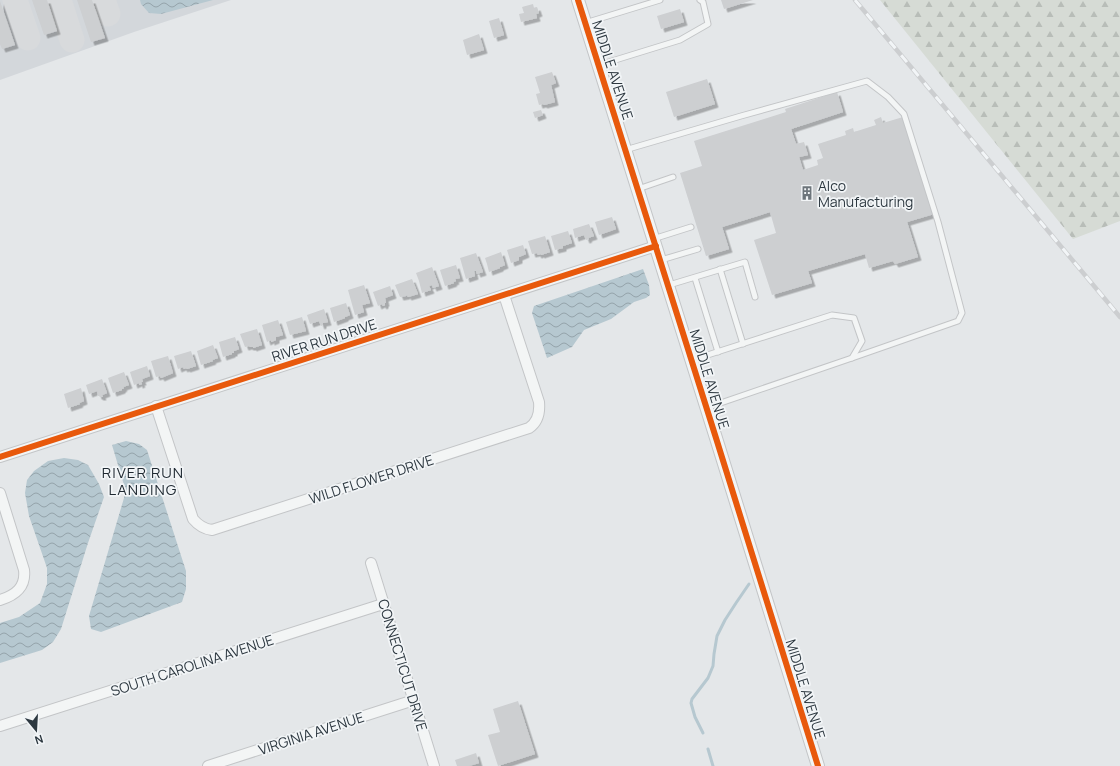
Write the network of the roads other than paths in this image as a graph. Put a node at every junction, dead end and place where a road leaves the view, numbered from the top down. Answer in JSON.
{"nodes":[{"id":1,"x":578,"y":0,"type":"edge"},
{"id":2,"x":660,"y":0,"type":"edge"},
{"id":3,"x":700,"y":0,"type":"edge"},
{"id":4,"x":585,"y":23,"type":"junction"},
{"id":5,"x":599,"y":65,"type":"junction"},
{"id":6,"x":626,"y":150,"type":"junction"},
{"id":7,"x":673,"y":177,"type":"dead end"},
{"id":8,"x":638,"y":189,"type":"junction"},
{"id":9,"x":691,"y":227,"type":"dead end"},
{"id":10,"x":654,"y":243,"type":"junction"},
{"id":11,"x":698,"y":249,"type":"dead end"},
{"id":12,"x":660,"y":260,"type":"junction"},
{"id":13,"x":720,"y":270,"type":"junction"},
{"id":14,"x":695,"y":278,"type":"junction"},
{"id":15,"x":668,"y":286,"type":"junction"},
{"id":16,"x":504,"y":295,"type":"junction"},
{"id":17,"x":755,"y":297,"type":"dead end"},
{"id":18,"x":743,"y":344,"type":"junction"},
{"id":19,"x":718,"y":352,"type":"junction"},
{"id":20,"x":852,"y":358,"type":"junction"},
{"id":21,"x":692,"y":360,"type":"junction"},
{"id":22,"x":156,"y":406,"type":"junction"},
{"id":23,"x":706,"y":408,"type":"junction"},
{"id":24,"x":0,"y":457,"type":"edge"},
{"id":25,"x":0,"y":493,"type":"edge"},
{"id":26,"x":371,"y":563,"type":"dead end"},
{"id":27,"x":0,"y":600,"type":"edge"},
{"id":28,"x":383,"y":604,"type":"junction"},
{"id":29,"x":414,"y":700,"type":"junction"},
{"id":30,"x":0,"y":726,"type":"edge"},
{"id":31,"x":208,"y":766,"type":"edge"},
{"id":32,"x":434,"y":766,"type":"edge"},
{"id":33,"x":818,"y":766,"type":"edge"}],
"edges":[{"from":1,"to":4,"type":"street","name":"MIDDLE AVENUE"},
{"from":2,"to":4,"type":"lane"},
{"from":3,"to":5,"type":"lane"},
{"from":4,"to":5,"type":"street","name":"MIDDLE AVENUE"},
{"from":5,"to":6,"type":"street","name":"MIDDLE AVENUE"},
{"from":6,"to":8,"type":"street","name":"MIDDLE AVENUE"},
{"from":6,"to":20,"type":"lane"},
{"from":7,"to":8,"type":"lane"},
{"from":8,"to":10,"type":"street","name":"MIDDLE AVENUE"},
{"from":9,"to":10,"type":"lane"},
{"from":10,"to":12,"type":"street","name":"MIDDLE AVENUE"},
{"from":10,"to":16,"type":"street","name":"RIVER RUN DRIVE"},
{"from":11,"to":12,"type":"lane"},
{"from":12,"to":15,"type":"street","name":"MIDDLE AVENUE"},
{"from":13,"to":14,"type":"lane"},
{"from":13,"to":17,"type":"lane"},
{"from":13,"to":18,"type":"lane"},
{"from":14,"to":15,"type":"lane"},
{"from":14,"to":19,"type":"lane"},
{"from":15,"to":21,"type":"street","name":"MIDDLE AVENUE"},
{"from":16,"to":22,"type":"street","name":"RIVER RUN DRIVE"},
{"from":16,"to":22,"type":"street","name":"WILD FLOWER DRIVE"},
{"from":18,"to":19,"type":"lane"},
{"from":18,"to":20,"type":"lane"},
{"from":19,"to":21,"type":"lane"},
{"from":20,"to":23,"type":"lane"},
{"from":21,"to":23,"type":"street","name":"MIDDLE AVENUE"},
{"from":22,"to":24,"type":"street","name":"RIVER RUN DRIVE"},
{"from":23,"to":33,"type":"street","name":"MIDDLE AVENUE"},
{"from":25,"to":27,"type":"street"},
{"from":26,"to":28,"type":"street","name":"CONNECTICUT DRIVE"},
{"from":28,"to":29,"type":"street","name":"CONNECTICUT DRIVE"},
{"from":28,"to":30,"type":"street","name":"SOUTH CAROLINA AVENUE"},
{"from":29,"to":31,"type":"street","name":"VIRGINIA AVENUE"},
{"from":29,"to":32,"type":"street","name":"CONNECTICUT DRIVE"}]}
